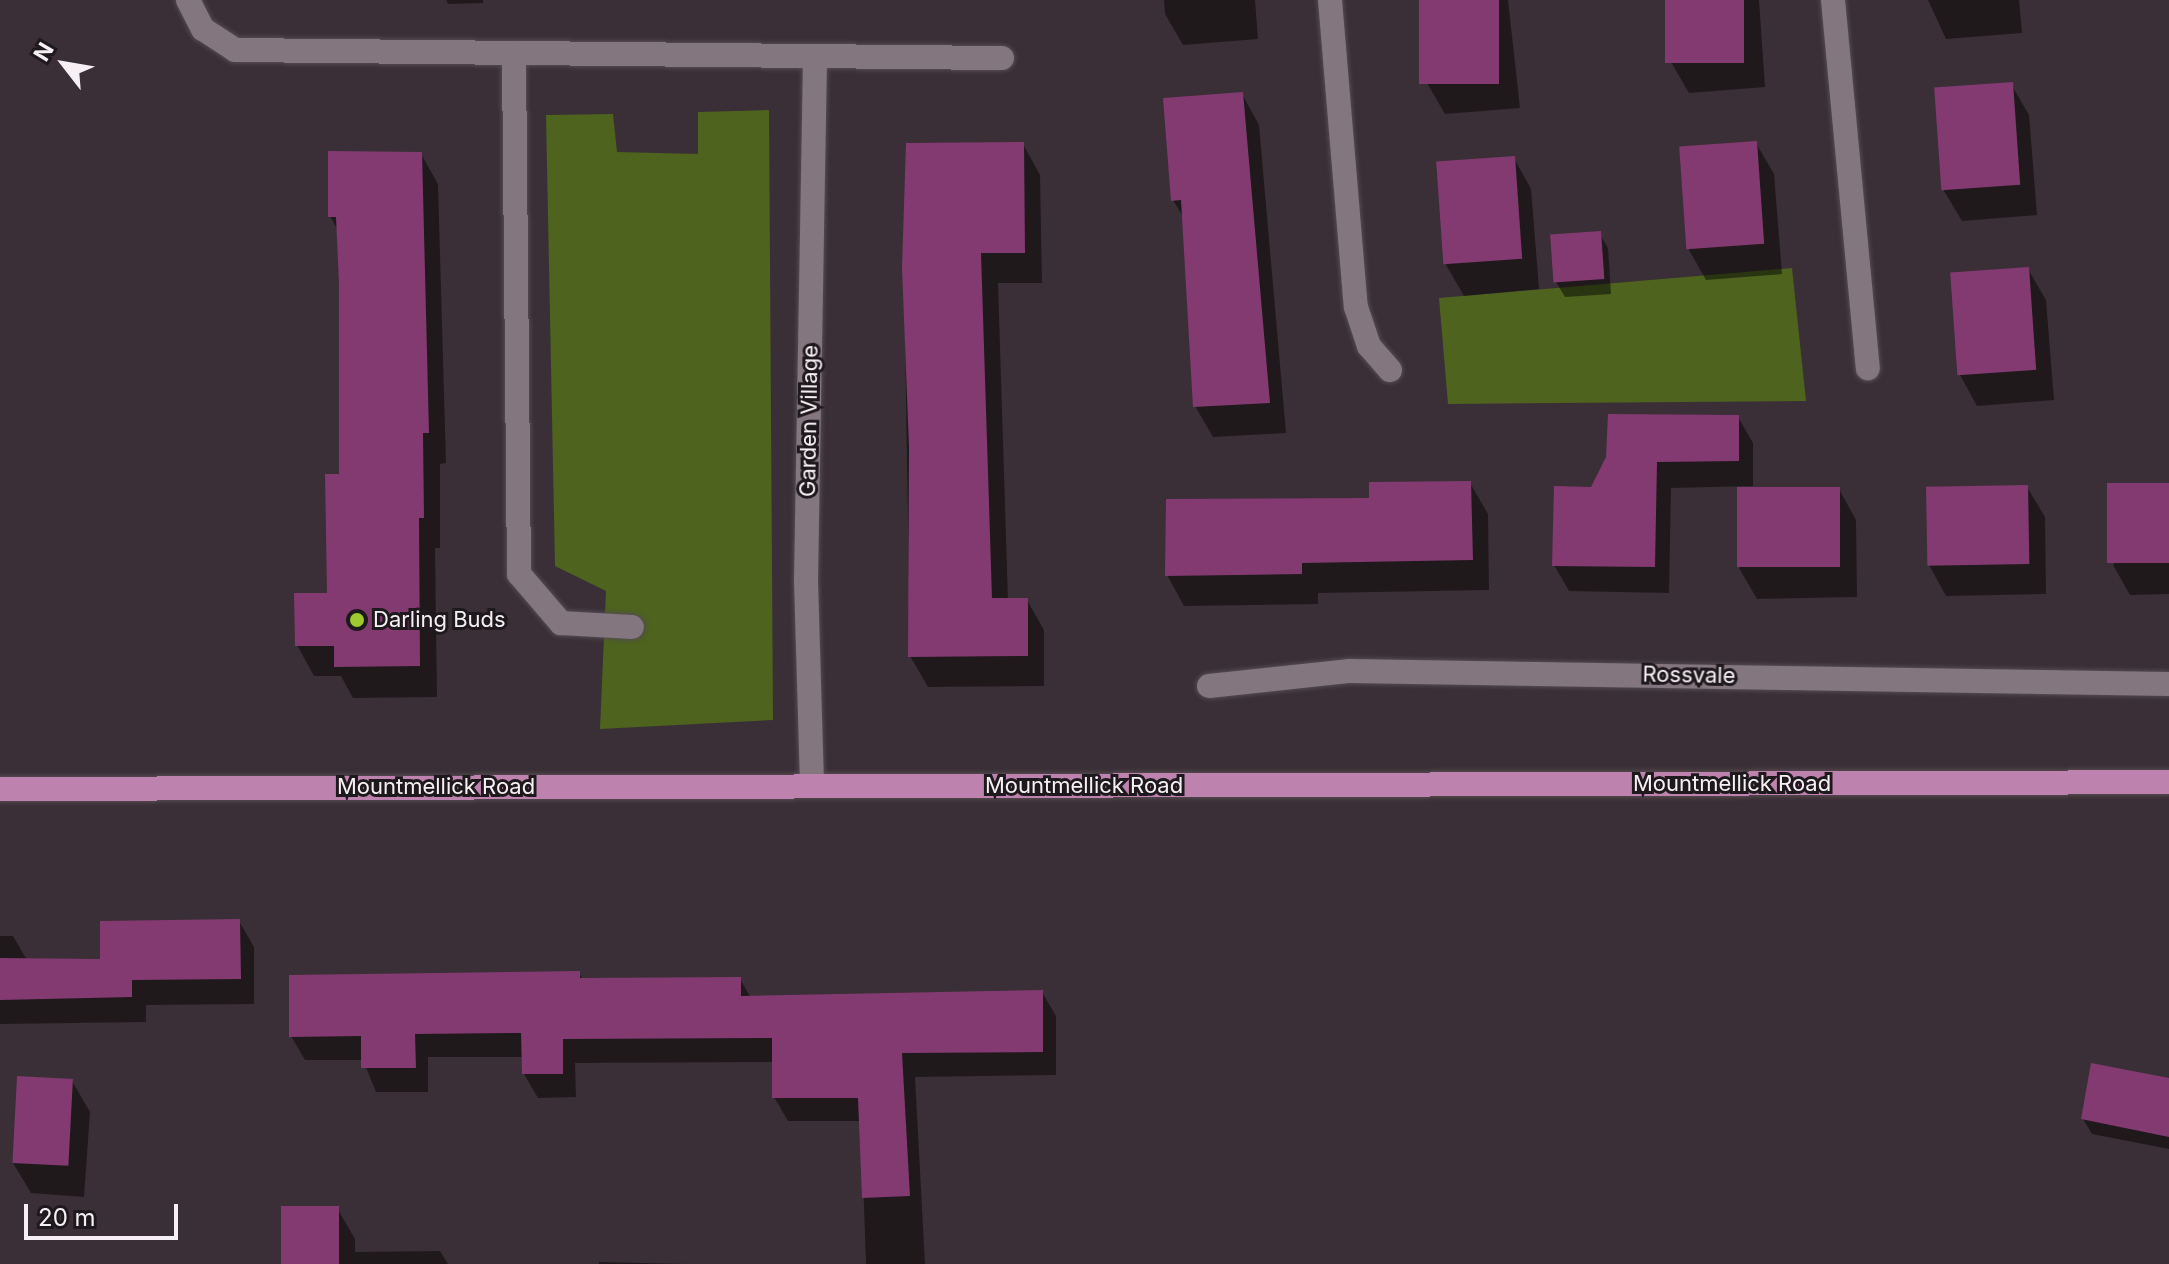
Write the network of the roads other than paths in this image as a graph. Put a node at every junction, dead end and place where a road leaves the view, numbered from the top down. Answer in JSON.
{"nodes":[{"id":1,"x":188,"y":0,"type":"edge"},
{"id":2,"x":1330,"y":0,"type":"edge"},
{"id":3,"x":1833,"y":0,"type":"edge"},
{"id":4,"x":514,"y":57,"type":"junction"},
{"id":5,"x":1002,"y":58,"type":"dead end"},
{"id":6,"x":815,"y":59,"type":"junction"},
{"id":7,"x":1868,"y":368,"type":"dead end"},
{"id":8,"x":1390,"y":370,"type":"dead end"},
{"id":9,"x":632,"y":627,"type":"dead end"},
{"id":10,"x":2169,"y":684,"type":"edge"},
{"id":11,"x":1209,"y":686,"type":"dead end"},
{"id":12,"x":2169,"y":782,"type":"edge"},
{"id":13,"x":812,"y":783,"type":"junction"},
{"id":14,"x":0,"y":789,"type":"edge"}],
"edges":[{"from":1,"to":4,"type":"street"},
{"from":2,"to":8,"type":"street"},
{"from":3,"to":7,"type":"street"},
{"from":4,"to":6,"type":"street"},
{"from":4,"to":9,"type":"street"},
{"from":5,"to":6,"type":"street"},
{"from":6,"to":13,"type":"street","name":"Garden Village"},
{"from":10,"to":11,"type":"street","name":"Rossvale"},
{"from":12,"to":13,"type":"main road","name":"Mountmellick Road"},
{"from":13,"to":14,"type":"main road","name":"Mountmellick Road"}]}
